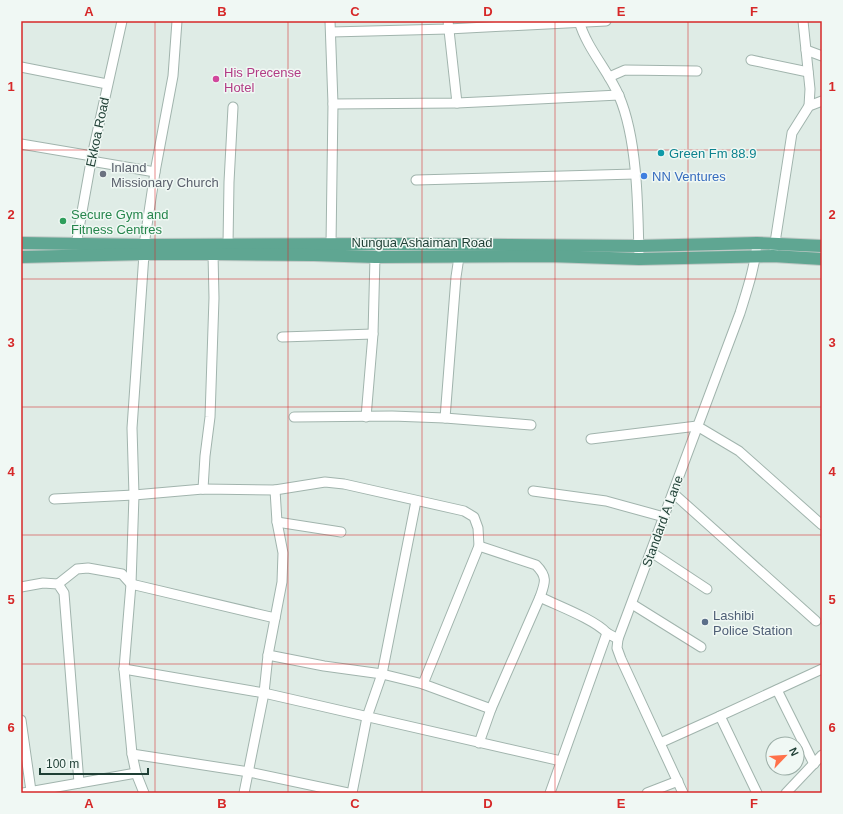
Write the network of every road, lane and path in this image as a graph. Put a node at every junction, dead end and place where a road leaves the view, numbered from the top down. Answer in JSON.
{"nodes":[{"id":1,"x":122,"y":21,"type":"edge"},
{"id":2,"x":177,"y":21,"type":"edge"},
{"id":3,"x":330,"y":21,"type":"edge"},
{"id":4,"x":606,"y":21,"type":"edge"},
{"id":5,"x":803,"y":21,"type":"edge"},
{"id":6,"x":579,"y":22,"type":"edge"},
{"id":7,"x":448,"y":25,"type":"edge"},
{"id":8,"x":331,"y":32,"type":"junction"},
{"id":9,"x":806,"y":50,"type":"junction"},
{"id":10,"x":822,"y":56,"type":"edge"},
{"id":11,"x":751,"y":60,"type":"dead end"},
{"id":12,"x":21,"y":67,"type":"edge"},
{"id":13,"x":697,"y":71,"type":"dead end"},
{"id":14,"x":808,"y":72,"type":"junction"},
{"id":15,"x":609,"y":77,"type":"junction"},
{"id":16,"x":107,"y":84,"type":"junction"},
{"id":17,"x":619,"y":96,"type":"junction"},
{"id":18,"x":822,"y":101,"type":"edge"},
{"id":19,"x":457,"y":103,"type":"junction"},
{"id":20,"x":333,"y":104,"type":"junction"},
{"id":21,"x":233,"y":106,"type":"dead end"},
{"id":22,"x":809,"y":106,"type":"junction"},
{"id":23,"x":21,"y":144,"type":"edge"},
{"id":24,"x":92,"y":158,"type":"junction"},
{"id":25,"x":155,"y":172,"type":"junction"},
{"id":26,"x":635,"y":174,"type":"junction"},
{"id":27,"x":416,"y":180,"type":"dead end"},
{"id":28,"x":757,"y":243,"type":"junction"},
{"id":29,"x":21,"y":244,"type":"edge"},
{"id":30,"x":228,"y":244,"type":"junction"},
{"id":31,"x":331,"y":244,"type":"junction"},
{"id":32,"x":774,"y":244,"type":"junction"},
{"id":33,"x":76,"y":245,"type":"junction"},
{"id":34,"x":639,"y":246,"type":"junction"},
{"id":35,"x":822,"y":246,"type":"edge"},
{"id":36,"x":144,"y":250,"type":"junction"},
{"id":37,"x":213,"y":254,"type":"junction"},
{"id":38,"x":756,"y":256,"type":"junction"},
{"id":39,"x":773,"y":256,"type":"junction"},
{"id":40,"x":21,"y":257,"type":"edge"},
{"id":41,"x":375,"y":257,"type":"junction"},
{"id":42,"x":459,"y":257,"type":"junction"},
{"id":43,"x":639,"y":259,"type":"junction"},
{"id":44,"x":822,"y":259,"type":"edge"},
{"id":45,"x":373,"y":334,"type":"junction"},
{"id":46,"x":282,"y":337,"type":"dead end"},
{"id":47,"x":294,"y":416,"type":"dead end"},
{"id":48,"x":366,"y":417,"type":"junction"},
{"id":49,"x":445,"y":418,"type":"junction"},
{"id":50,"x":532,"y":425,"type":"dead end"},
{"id":51,"x":697,"y":426,"type":"junction"},
{"id":52,"x":591,"y":439,"type":"dead end"},
{"id":53,"x":203,"y":489,"type":"junction"},
{"id":54,"x":275,"y":490,"type":"junction"},
{"id":55,"x":533,"y":490,"type":"dead end"},
{"id":56,"x":673,"y":493,"type":"junction"},
{"id":57,"x":134,"y":495,"type":"junction"},
{"id":58,"x":54,"y":499,"type":"dead end"},
{"id":59,"x":416,"y":501,"type":"junction"},
{"id":60,"x":664,"y":517,"type":"junction"},
{"id":61,"x":277,"y":522,"type":"junction"},
{"id":62,"x":822,"y":525,"type":"edge"},
{"id":63,"x":341,"y":532,"type":"dead end"},
{"id":64,"x":479,"y":546,"type":"junction"},
{"id":65,"x":651,"y":552,"type":"junction"},
{"id":66,"x":58,"y":584,"type":"junction"},
{"id":67,"x":131,"y":584,"type":"junction"},
{"id":68,"x":21,"y":585,"type":"edge"},
{"id":69,"x":707,"y":589,"type":"dead end"},
{"id":70,"x":540,"y":597,"type":"junction"},
{"id":71,"x":632,"y":604,"type":"junction"},
{"id":72,"x":275,"y":618,"type":"junction"},
{"id":73,"x":816,"y":620,"type":"dead end"},
{"id":74,"x":608,"y":633,"type":"junction"},
{"id":75,"x":618,"y":639,"type":"junction"},
{"id":76,"x":701,"y":647,"type":"dead end"},
{"id":77,"x":268,"y":655,"type":"junction"},
{"id":78,"x":124,"y":669,"type":"junction"},
{"id":79,"x":822,"y":669,"type":"edge"},
{"id":80,"x":382,"y":674,"type":"junction"},
{"id":81,"x":424,"y":684,"type":"junction"},
{"id":82,"x":777,"y":690,"type":"junction"},
{"id":83,"x":264,"y":693,"type":"junction"},
{"id":84,"x":491,"y":709,"type":"junction"},
{"id":85,"x":720,"y":716,"type":"junction"},
{"id":86,"x":367,"y":717,"type":"junction"},
{"id":87,"x":21,"y":720,"type":"edge"},
{"id":88,"x":479,"y":743,"type":"junction"},
{"id":89,"x":660,"y":743,"type":"junction"},
{"id":90,"x":132,"y":754,"type":"junction"},
{"id":91,"x":822,"y":755,"type":"edge"},
{"id":92,"x":561,"y":761,"type":"junction"},
{"id":93,"x":814,"y":764,"type":"junction"},
{"id":94,"x":249,"y":772,"type":"junction"},
{"id":95,"x":136,"y":773,"type":"junction"},
{"id":96,"x":678,"y":781,"type":"junction"},
{"id":97,"x":79,"y":783,"type":"junction"},
{"id":98,"x":51,"y":790,"type":"edge"},
{"id":99,"x":27,"y":792,"type":"edge"},
{"id":100,"x":144,"y":793,"type":"edge"},
{"id":101,"x":244,"y":793,"type":"edge"},
{"id":102,"x":348,"y":793,"type":"edge"},
{"id":103,"x":352,"y":793,"type":"edge"},
{"id":104,"x":550,"y":793,"type":"edge"},
{"id":105,"x":647,"y":793,"type":"edge"},
{"id":106,"x":683,"y":793,"type":"edge"},
{"id":107,"x":757,"y":793,"type":"edge"},
{"id":108,"x":786,"y":793,"type":"edge"}],
"edges":[{"from":1,"to":16,"type":"street","name":"Ekkoa Road"},
{"from":2,"to":25,"type":"street"},
{"from":3,"to":8,"type":"street"},
{"from":4,"to":6,"type":"street"},
{"from":5,"to":9,"type":"street"},
{"from":6,"to":7,"type":"street"},
{"from":6,"to":15,"type":"street"},
{"from":7,"to":8,"type":"street"},
{"from":7,"to":19,"type":"street"},
{"from":8,"to":20,"type":"street"},
{"from":9,"to":10,"type":"street"},
{"from":9,"to":14,"type":"street"},
{"from":11,"to":14,"type":"street"},
{"from":12,"to":16,"type":"street"},
{"from":13,"to":15,"type":"street"},
{"from":14,"to":22,"type":"street"},
{"from":15,"to":17,"type":"street"},
{"from":16,"to":24,"type":"street","name":"Ekkoa Road"},
{"from":17,"to":19,"type":"street"},
{"from":17,"to":26,"type":"street"},
{"from":18,"to":22,"type":"street"},
{"from":19,"to":20,"type":"street"},
{"from":20,"to":31,"type":"street"},
{"from":21,"to":30,"type":"street"},
{"from":22,"to":32,"type":"street"},
{"from":23,"to":24,"type":"street"},
{"from":24,"to":25,"type":"street"},
{"from":24,"to":33,"type":"street","name":"Ekkoa Road"},
{"from":25,"to":36,"type":"street"},
{"from":26,"to":27,"type":"street"},
{"from":26,"to":34,"type":"street"},
{"from":28,"to":32,"type":"main road","name":"Nungua Ashaiman Road"},
{"from":28,"to":34,"type":"main road","name":"Nungua Ashaiman Road"},
{"from":28,"to":38,"type":"street","name":"Standard A Lane"},
{"from":29,"to":33,"type":"main road","name":"Nungua Ashaiman Road"},
{"from":30,"to":31,"type":"main road","name":"Nungua Ashaiman Road"},
{"from":30,"to":36,"type":"main road","name":"Nungua Ashaiman Road"},
{"from":31,"to":34,"type":"main road","name":"Nungua Ashaiman Road"},
{"from":32,"to":35,"type":"main road","name":"Nungua Ashaiman Road"},
{"from":32,"to":39,"type":"street"},
{"from":33,"to":36,"type":"main road","name":"Nungua Ashaiman Road"},
{"from":34,"to":43,"type":"street"},
{"from":36,"to":37,"type":"main road","name":"Nungua Ashaiman Road"},
{"from":36,"to":40,"type":"main road","name":"Nungua Ashaiman Road"},
{"from":36,"to":57,"type":"street"},
{"from":37,"to":41,"type":"main road","name":"Nungua Ashaiman Road"},
{"from":37,"to":53,"type":"street"},
{"from":38,"to":39,"type":"main road","name":"Nungua Ashaiman Road"},
{"from":38,"to":43,"type":"main road","name":"Nungua Ashaiman Road"},
{"from":38,"to":51,"type":"street","name":"Standard A Lane"},
{"from":39,"to":44,"type":"main road","name":"Nungua Ashaiman Road"},
{"from":41,"to":42,"type":"main road","name":"Nungua Ashaiman Road"},
{"from":41,"to":45,"type":"street"},
{"from":42,"to":43,"type":"main road","name":"Nungua Ashaiman Road"},
{"from":42,"to":49,"type":"street"},
{"from":45,"to":46,"type":"street"},
{"from":45,"to":48,"type":"street"},
{"from":47,"to":48,"type":"street"},
{"from":48,"to":49,"type":"street"},
{"from":49,"to":50,"type":"street"},
{"from":51,"to":52,"type":"street"},
{"from":51,"to":56,"type":"street","name":"Standard A Lane"},
{"from":51,"to":62,"type":"street"},
{"from":53,"to":54,"type":"street"},
{"from":53,"to":57,"type":"street"},
{"from":54,"to":59,"type":"street"},
{"from":54,"to":61,"type":"street"},
{"from":55,"to":60,"type":"street"},
{"from":56,"to":60,"type":"street","name":"Standard A Lane"},
{"from":56,"to":73,"type":"street"},
{"from":57,"to":58,"type":"street"},
{"from":57,"to":67,"type":"street"},
{"from":59,"to":64,"type":"street"},
{"from":59,"to":80,"type":"street"},
{"from":60,"to":65,"type":"street","name":"Standard A Lane"},
{"from":61,"to":63,"type":"street"},
{"from":61,"to":72,"type":"street"},
{"from":64,"to":70,"type":"street"},
{"from":64,"to":81,"type":"street"},
{"from":65,"to":69,"type":"street"},
{"from":65,"to":71,"type":"street","name":"Standard A Lane"},
{"from":66,"to":67,"type":"street"},
{"from":66,"to":68,"type":"street"},
{"from":66,"to":97,"type":"street"},
{"from":67,"to":72,"type":"street"},
{"from":67,"to":78,"type":"street"},
{"from":70,"to":74,"type":"street"},
{"from":70,"to":84,"type":"street"},
{"from":71,"to":75,"type":"street","name":"Standard A Lane"},
{"from":71,"to":76,"type":"street"},
{"from":72,"to":77,"type":"street"},
{"from":74,"to":75,"type":"street"},
{"from":74,"to":92,"type":"street"},
{"from":75,"to":89,"type":"street","name":"Standard A Lane"},
{"from":77,"to":80,"type":"street"},
{"from":77,"to":83,"type":"street"},
{"from":78,"to":83,"type":"street"},
{"from":78,"to":90,"type":"street"},
{"from":79,"to":82,"type":"street"},
{"from":80,"to":81,"type":"street"},
{"from":80,"to":86,"type":"street"},
{"from":81,"to":84,"type":"street"},
{"from":82,"to":85,"type":"street"},
{"from":82,"to":93,"type":"street"},
{"from":83,"to":86,"type":"street"},
{"from":83,"to":94,"type":"street"},
{"from":84,"to":88,"type":"street"},
{"from":85,"to":89,"type":"street"},
{"from":85,"to":107,"type":"street"},
{"from":86,"to":88,"type":"street"},
{"from":86,"to":103,"type":"street"},
{"from":87,"to":99,"type":"street"},
{"from":88,"to":92,"type":"street"},
{"from":89,"to":96,"type":"street","name":"Standard A Lane"},
{"from":90,"to":94,"type":"street"},
{"from":90,"to":95,"type":"street"},
{"from":91,"to":93,"type":"street"},
{"from":92,"to":104,"type":"street"},
{"from":93,"to":108,"type":"street"},
{"from":94,"to":101,"type":"street"},
{"from":94,"to":102,"type":"street"},
{"from":95,"to":97,"type":"street"},
{"from":95,"to":100,"type":"street"},
{"from":96,"to":105,"type":"street"},
{"from":96,"to":106,"type":"street","name":"Standard A Lane"},
{"from":97,"to":98,"type":"street"},
{"from":98,"to":99,"type":"street"}]}
